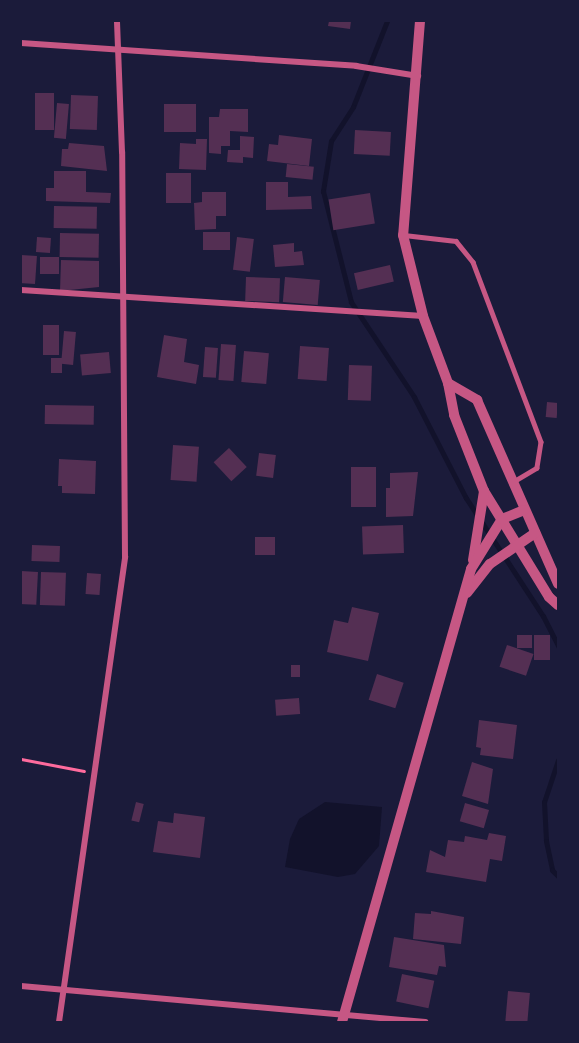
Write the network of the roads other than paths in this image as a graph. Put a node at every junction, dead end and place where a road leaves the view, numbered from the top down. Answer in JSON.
{"nodes":[{"id":1,"x":117,"y":21,"type":"edge"},
{"id":2,"x":420,"y":21,"type":"edge"},
{"id":3,"x":21,"y":43,"type":"edge"},
{"id":4,"x":117,"y":48,"type":"junction"},
{"id":5,"x":418,"y":76,"type":"junction"},
{"id":6,"x":403,"y":235,"type":"junction"},
{"id":7,"x":21,"y":290,"type":"edge"},
{"id":8,"x":124,"y":297,"type":"junction"},
{"id":9,"x":423,"y":316,"type":"junction"},
{"id":10,"x":448,"y":383,"type":"junction"},
{"id":11,"x":512,"y":483,"type":"junction"},
{"id":12,"x":484,"y":491,"type":"junction"},
{"id":13,"x":524,"y":510,"type":"junction"},
{"id":14,"x":500,"y":522,"type":"junction"},
{"id":15,"x":535,"y":533,"type":"junction"},
{"id":16,"x":480,"y":543,"type":"junction"},
{"id":17,"x":514,"y":547,"type":"junction"},
{"id":18,"x":554,"y":562,"type":"edge"},
{"id":19,"x":558,"y":584,"type":"edge"},
{"id":20,"x":463,"y":598,"type":"junction"},
{"id":21,"x":558,"y":605,"type":"edge"},
{"id":22,"x":21,"y":986,"type":"edge"},
{"id":23,"x":64,"y":989,"type":"junction"},
{"id":24,"x":343,"y":1017,"type":"edge"},
{"id":25,"x":59,"y":1022,"type":"edge"},
{"id":26,"x":425,"y":1022,"type":"edge"}],
"edges":[{"from":1,"to":4,"type":"street"},
{"from":2,"to":5,"type":"street"},
{"from":3,"to":4,"type":"street"},
{"from":4,"to":5,"type":"street"},
{"from":4,"to":8,"type":"street"},
{"from":5,"to":6,"type":"street"},
{"from":6,"to":9,"type":"street"},
{"from":6,"to":11,"type":"lane"},
{"from":7,"to":8,"type":"street"},
{"from":8,"to":9,"type":"street"},
{"from":8,"to":23,"type":"street"},
{"from":9,"to":10,"type":"street"},
{"from":10,"to":11,"type":"street"},
{"from":10,"to":12,"type":"street"},
{"from":11,"to":13,"type":"street"},
{"from":12,"to":14,"type":"street"},
{"from":12,"to":16,"type":"street"},
{"from":13,"to":14,"type":"street"},
{"from":13,"to":15,"type":"street"},
{"from":14,"to":16,"type":"street"},
{"from":14,"to":17,"type":"street"},
{"from":15,"to":17,"type":"street"},
{"from":15,"to":18,"type":"street"},
{"from":16,"to":20,"type":"street"},
{"from":17,"to":20,"type":"street"},
{"from":17,"to":21,"type":"street"},
{"from":18,"to":19,"type":"street"},
{"from":20,"to":24,"type":"street"},
{"from":22,"to":23,"type":"street"},
{"from":23,"to":24,"type":"street"},
{"from":23,"to":25,"type":"street"},
{"from":24,"to":26,"type":"street"}]}
